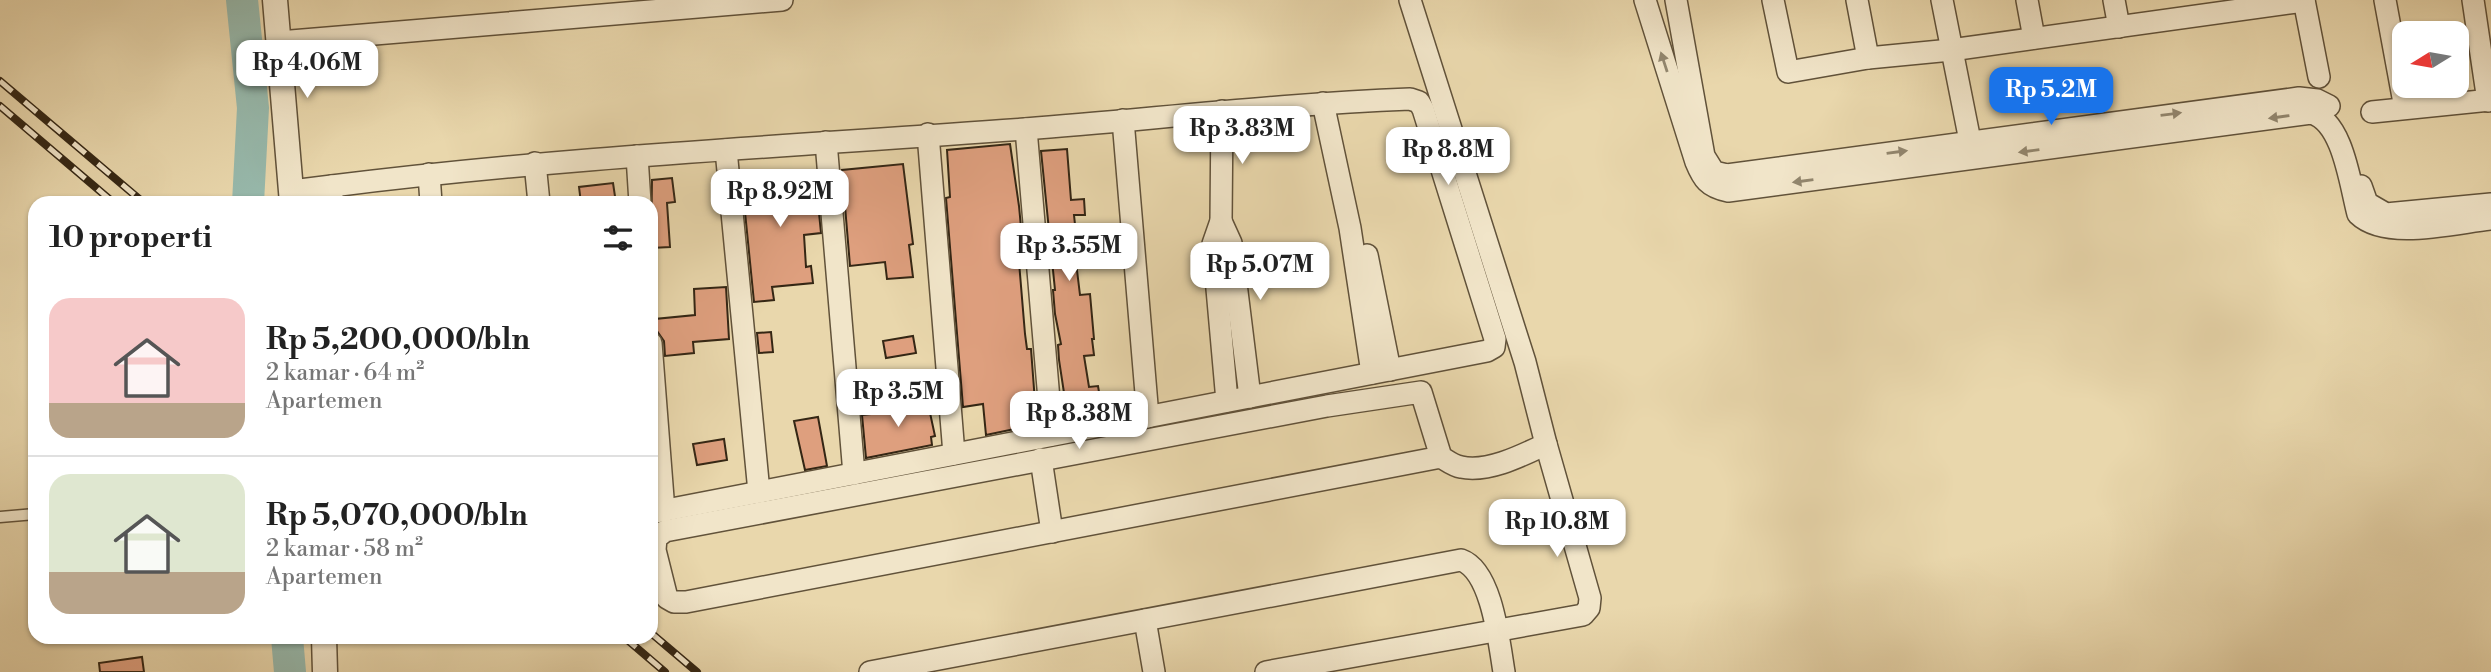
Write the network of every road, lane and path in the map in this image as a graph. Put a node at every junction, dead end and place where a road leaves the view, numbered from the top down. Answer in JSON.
{"nodes":[{"id":1,"x":275,"y":0,"type":"edge"},
{"id":2,"x":782,"y":0,"type":"edge"},
{"id":3,"x":1410,"y":0,"type":"edge"},
{"id":4,"x":1645,"y":0,"type":"edge"},
{"id":5,"x":1676,"y":0,"type":"edge"},
{"id":6,"x":1773,"y":0,"type":"edge"},
{"id":7,"x":1857,"y":0,"type":"edge"},
{"id":8,"x":1942,"y":0,"type":"edge"},
{"id":9,"x":2027,"y":0,"type":"edge"},
{"id":10,"x":2113,"y":0,"type":"edge"},
{"id":11,"x":2385,"y":0,"type":"edge"},
{"id":12,"x":2473,"y":0,"type":"edge"},
{"id":13,"x":2304,"y":1,"type":"edge"},
{"id":14,"x":2203,"y":8,"type":"edge"},
{"id":15,"x":2119,"y":27,"type":"junction"},
{"id":16,"x":2034,"y":38,"type":"junction"},
{"id":17,"x":279,"y":42,"type":"junction"},
{"id":18,"x":1951,"y":50,"type":"junction"},
{"id":19,"x":1868,"y":58,"type":"junction"},
{"id":20,"x":2319,"y":77,"type":"dead end"},
{"id":21,"x":2490,"y":101,"type":"edge"},
{"id":22,"x":1323,"y":103,"type":"junction"},
{"id":23,"x":2404,"y":108,"type":"junction"},
{"id":24,"x":1222,"y":111,"type":"junction"},
{"id":25,"x":2372,"y":112,"type":"dead end"},
{"id":26,"x":1124,"y":120,"type":"junction"},
{"id":27,"x":1026,"y":129,"type":"junction"},
{"id":28,"x":928,"y":134,"type":"junction"},
{"id":29,"x":826,"y":142,"type":"junction"},
{"id":30,"x":726,"y":150,"type":"junction"},
{"id":31,"x":1972,"y":150,"type":"junction"},
{"id":32,"x":637,"y":156,"type":"junction"},
{"id":33,"x":535,"y":163,"type":"junction"},
{"id":34,"x":429,"y":174,"type":"junction"},
{"id":35,"x":310,"y":193,"type":"edge"},
{"id":36,"x":431,"y":196,"type":"edge"},
{"id":37,"x":538,"y":196,"type":"edge"},
{"id":38,"x":640,"y":196,"type":"edge"},
{"id":39,"x":2491,"y":204,"type":"edge"},
{"id":40,"x":2491,"y":219,"type":"edge"},
{"id":41,"x":1220,"y":221,"type":"junction"},
{"id":42,"x":1381,"y":371,"type":"junction"},
{"id":43,"x":1250,"y":397,"type":"junction"},
{"id":44,"x":1227,"y":401,"type":"junction"},
{"id":45,"x":1148,"y":417,"type":"junction"},
{"id":46,"x":1052,"y":435,"type":"junction"},
{"id":47,"x":1546,"y":444,"type":"junction"},
{"id":48,"x":954,"y":454,"type":"junction"},
{"id":49,"x":1441,"y":457,"type":"junction"},
{"id":50,"x":1041,"y":459,"type":"junction"},
{"id":51,"x":854,"y":474,"type":"junction"},
{"id":52,"x":759,"y":492,"type":"junction"},
{"id":53,"x":658,"y":512,"type":"edge"},
{"id":54,"x":28,"y":515,"type":"edge"},
{"id":55,"x":0,"y":517,"type":"edge"},
{"id":56,"x":1052,"y":532,"type":"junction"},
{"id":57,"x":658,"y":537,"type":"edge"},
{"id":58,"x":658,"y":562,"type":"edge"},
{"id":59,"x":1145,"y":620,"type":"junction"},
{"id":60,"x":1497,"y":630,"type":"junction"},
{"id":61,"x":324,"y":644,"type":"edge"},
{"id":62,"x":325,"y":672,"type":"edge"},
{"id":63,"x":870,"y":672,"type":"edge"},
{"id":64,"x":1154,"y":672,"type":"edge"},
{"id":65,"x":1266,"y":672,"type":"edge"},
{"id":66,"x":1504,"y":672,"type":"edge"}],
"edges":[{"from":1,"to":17,"type":"street"},
{"from":2,"to":17,"type":"street"},
{"from":3,"to":47,"type":"street"},
{"from":31,"to":4,"type":"street","one_way":true},
{"from":5,"to":31,"type":"street","one_way":true},
{"from":6,"to":19,"type":"street"},
{"from":7,"to":19,"type":"street"},
{"from":8,"to":18,"type":"street"},
{"from":9,"to":16,"type":"street"},
{"from":10,"to":15,"type":"street"},
{"from":11,"to":23,"type":"street"},
{"from":12,"to":21,"type":"street"},
{"from":13,"to":14,"type":"street"},
{"from":13,"to":20,"type":"street"},
{"from":14,"to":15,"type":"street"},
{"from":15,"to":16,"type":"street"},
{"from":16,"to":18,"type":"street"},
{"from":17,"to":35,"type":"street"},
{"from":18,"to":19,"type":"street"},
{"from":18,"to":31,"type":"street"},
{"from":21,"to":23,"type":"street"},
{"from":22,"to":24,"type":"street"},
{"from":22,"to":42,"type":"street"},
{"from":22,"to":42,"type":"street"},
{"from":23,"to":25,"type":"street"},
{"from":24,"to":26,"type":"street"},
{"from":24,"to":41,"type":"street"},
{"from":26,"to":27,"type":"street"},
{"from":26,"to":45,"type":"street"},
{"from":27,"to":28,"type":"street"},
{"from":27,"to":46,"type":"street"},
{"from":28,"to":29,"type":"street"},
{"from":28,"to":48,"type":"street"},
{"from":29,"to":30,"type":"street"},
{"from":29,"to":51,"type":"street"},
{"from":30,"to":32,"type":"street"},
{"from":30,"to":52,"type":"street"},
{"from":31,"to":39,"type":"street","one_way":true},
{"from":40,"to":31,"type":"street","one_way":true},
{"from":32,"to":33,"type":"street"},
{"from":32,"to":38,"type":"street"},
{"from":33,"to":34,"type":"street"},
{"from":33,"to":37,"type":"street"},
{"from":34,"to":35,"type":"street"},
{"from":34,"to":36,"type":"street"},
{"from":41,"to":43,"type":"street"},
{"from":41,"to":44,"type":"street"},
{"from":42,"to":43,"type":"street"},
{"from":43,"to":44,"type":"street"},
{"from":44,"to":45,"type":"street"},
{"from":45,"to":46,"type":"street"},
{"from":46,"to":48,"type":"street"},
{"from":47,"to":49,"type":"street"},
{"from":47,"to":60,"type":"street"},
{"from":48,"to":51,"type":"street"},
{"from":49,"to":50,"type":"street"},
{"from":49,"to":56,"type":"street"},
{"from":50,"to":56,"type":"street"},
{"from":50,"to":57,"type":"street"},
{"from":51,"to":52,"type":"street"},
{"from":52,"to":53,"type":"street"},
{"from":54,"to":55,"type":"lane"},
{"from":56,"to":58,"type":"street"},
{"from":59,"to":60,"type":"street"},
{"from":59,"to":63,"type":"street"},
{"from":59,"to":64,"type":"street"},
{"from":60,"to":65,"type":"street"},
{"from":60,"to":66,"type":"street"},
{"from":61,"to":62,"type":"street"}]}
